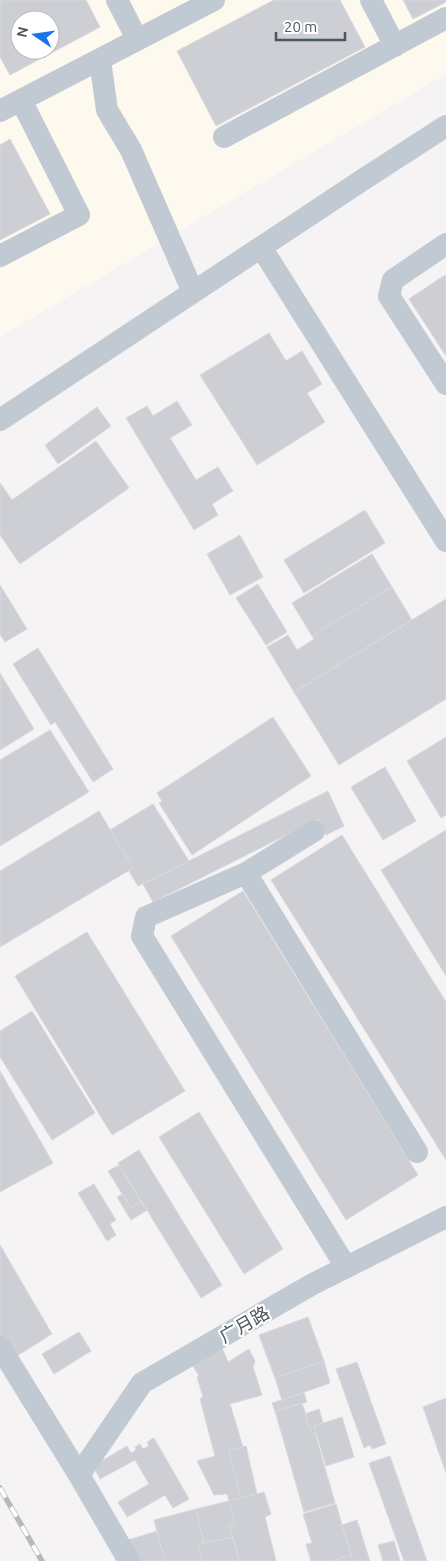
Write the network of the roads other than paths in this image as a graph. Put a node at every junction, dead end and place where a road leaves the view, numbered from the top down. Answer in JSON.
{"nodes":[{"id":1,"x":117,"y":0,"type":"edge"},
{"id":2,"x":214,"y":0,"type":"edge"},
{"id":3,"x":370,"y":0,"type":"edge"},
{"id":4,"x":446,"y":18,"type":"edge"},
{"id":5,"x":137,"y":39,"type":"junction"},
{"id":6,"x":395,"y":46,"type":"junction"},
{"id":7,"x":100,"y":60,"type":"junction"},
{"id":8,"x":21,"y":100,"type":"junction"},
{"id":9,"x":0,"y":111,"type":"edge"},
{"id":10,"x":446,"y":126,"type":"edge"},
{"id":11,"x":224,"y":137,"type":"dead end"},
{"id":12,"x":446,"y":244,"type":"edge"},
{"id":13,"x":261,"y":247,"type":"junction"},
{"id":14,"x":0,"y":256,"type":"edge"},
{"id":15,"x":193,"y":292,"type":"junction"},
{"id":16,"x":446,"y":384,"type":"edge"},
{"id":17,"x":0,"y":420,"type":"edge"},
{"id":18,"x":446,"y":541,"type":"edge"},
{"id":19,"x":314,"y":831,"type":"dead end"},
{"id":20,"x":246,"y":873,"type":"junction"},
{"id":21,"x":417,"y":1152,"type":"dead end"},
{"id":22,"x":446,"y":1217,"type":"edge"},
{"id":23,"x":346,"y":1268,"type":"junction"},
{"id":24,"x":0,"y":1347,"type":"edge"},
{"id":25,"x":79,"y":1475,"type":"junction"},
{"id":26,"x":129,"y":1561,"type":"edge"}],
"edges":[{"from":1,"to":5,"type":"street"},
{"from":2,"to":5,"type":"street"},
{"from":3,"to":6,"type":"street"},
{"from":4,"to":6,"type":"street"},
{"from":5,"to":7,"type":"street"},
{"from":6,"to":11,"type":"street"},
{"from":7,"to":8,"type":"street"},
{"from":7,"to":15,"type":"street"},
{"from":8,"to":9,"type":"street"},
{"from":8,"to":14,"type":"street"},
{"from":10,"to":13,"type":"street"},
{"from":12,"to":16,"type":"street"},
{"from":13,"to":15,"type":"street"},
{"from":13,"to":18,"type":"street"},
{"from":15,"to":17,"type":"street"},
{"from":19,"to":20,"type":"street"},
{"from":20,"to":21,"type":"street"},
{"from":20,"to":23,"type":"street"},
{"from":22,"to":23,"type":"street","name":"广月路"},
{"from":23,"to":25,"type":"street","name":"广月路"},
{"from":24,"to":25,"type":"street"},
{"from":25,"to":26,"type":"street"}]}
